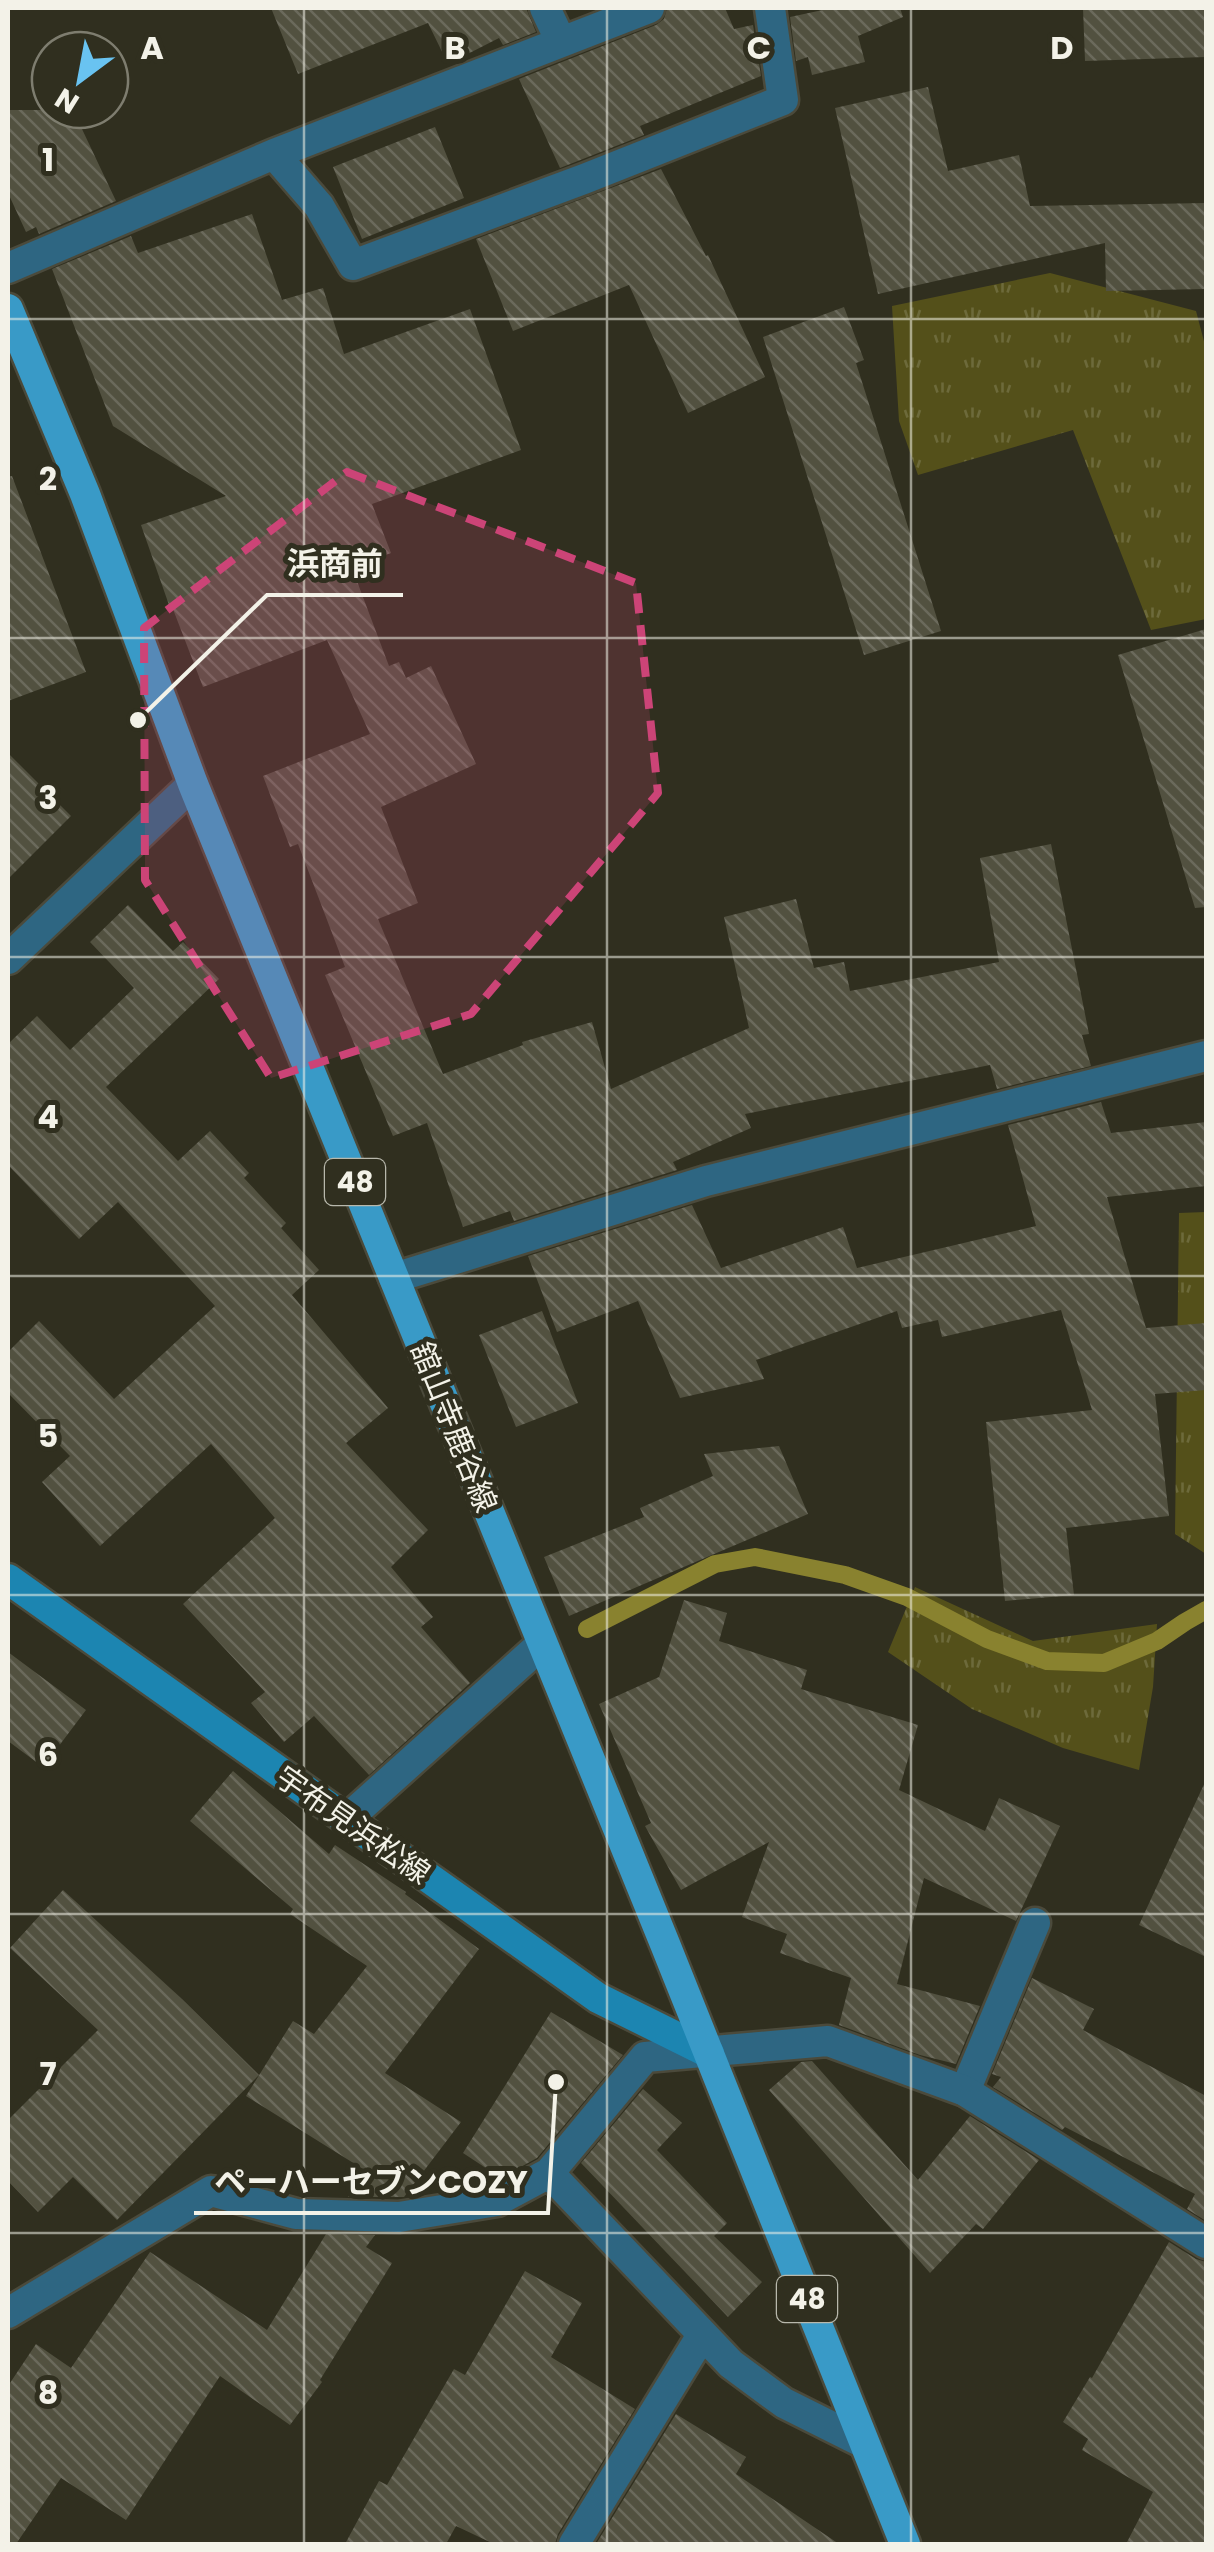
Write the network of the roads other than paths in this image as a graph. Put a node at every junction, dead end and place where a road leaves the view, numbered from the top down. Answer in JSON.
{"nodes":[{"id":1,"x":544,"y":8,"type":"edge"},
{"id":2,"x":649,"y":8,"type":"edge"},
{"id":3,"x":770,"y":8,"type":"edge"},
{"id":4,"x":561,"y":42,"type":"junction"},
{"id":5,"x":274,"y":154,"type":"junction"},
{"id":6,"x":8,"y":268,"type":"edge"},
{"id":7,"x":8,"y":309,"type":"edge"},
{"id":8,"x":193,"y":784,"type":"junction"},
{"id":9,"x":8,"y":959,"type":"edge"},
{"id":10,"x":1206,"y":1056,"type":"edge"},
{"id":11,"x":394,"y":1278,"type":"junction"},
{"id":12,"x":8,"y":1580,"type":"edge"},
{"id":13,"x":542,"y":1644,"type":"junction"},
{"id":14,"x":346,"y":1820,"type":"junction"},
{"id":15,"x":1035,"y":1923,"type":"dead end"},
{"id":16,"x":708,"y":2053,"type":"junction"},
{"id":17,"x":965,"y":2092,"type":"junction"},
{"id":18,"x":549,"y":2173,"type":"junction"},
{"id":19,"x":1206,"y":2243,"type":"edge"},
{"id":20,"x":8,"y":2313,"type":"edge"},
{"id":21,"x":702,"y":2335,"type":"junction"},
{"id":22,"x":864,"y":2443,"type":"junction"},
{"id":23,"x":574,"y":2544,"type":"edge"},
{"id":24,"x":905,"y":2544,"type":"edge"}],
"edges":[{"from":1,"to":4,"type":"street"},
{"from":2,"to":4,"type":"street"},
{"from":3,"to":5,"type":"street"},
{"from":4,"to":5,"type":"street"},
{"from":5,"to":6,"type":"street"},
{"from":7,"to":8,"type":"main road","name":"舘山寺鹿谷線","number":"48"},
{"from":8,"to":9,"type":"street"},
{"from":8,"to":11,"type":"main road","name":"舘山寺鹿谷線","number":"48"},
{"from":10,"to":11,"type":"street"},
{"from":11,"to":13,"type":"main road","name":"舘山寺鹿谷線","number":"48"},
{"from":12,"to":14,"type":"main road","name":"宇布見浜松線"},
{"from":13,"to":14,"type":"street"},
{"from":13,"to":16,"type":"main road","name":"舘山寺鹿谷線","number":"48"},
{"from":14,"to":16,"type":"main road","name":"宇布見浜松線"},
{"from":15,"to":17,"type":"street"},
{"from":16,"to":17,"type":"street"},
{"from":16,"to":18,"type":"street"},
{"from":16,"to":22,"type":"main road","name":"舘山寺鹿谷線","number":"48"},
{"from":17,"to":19,"type":"street"},
{"from":18,"to":20,"type":"street"},
{"from":18,"to":21,"type":"street"},
{"from":21,"to":22,"type":"street"},
{"from":21,"to":23,"type":"street"},
{"from":22,"to":24,"type":"main road","name":"舘山寺鹿谷線","number":"48"}]}
